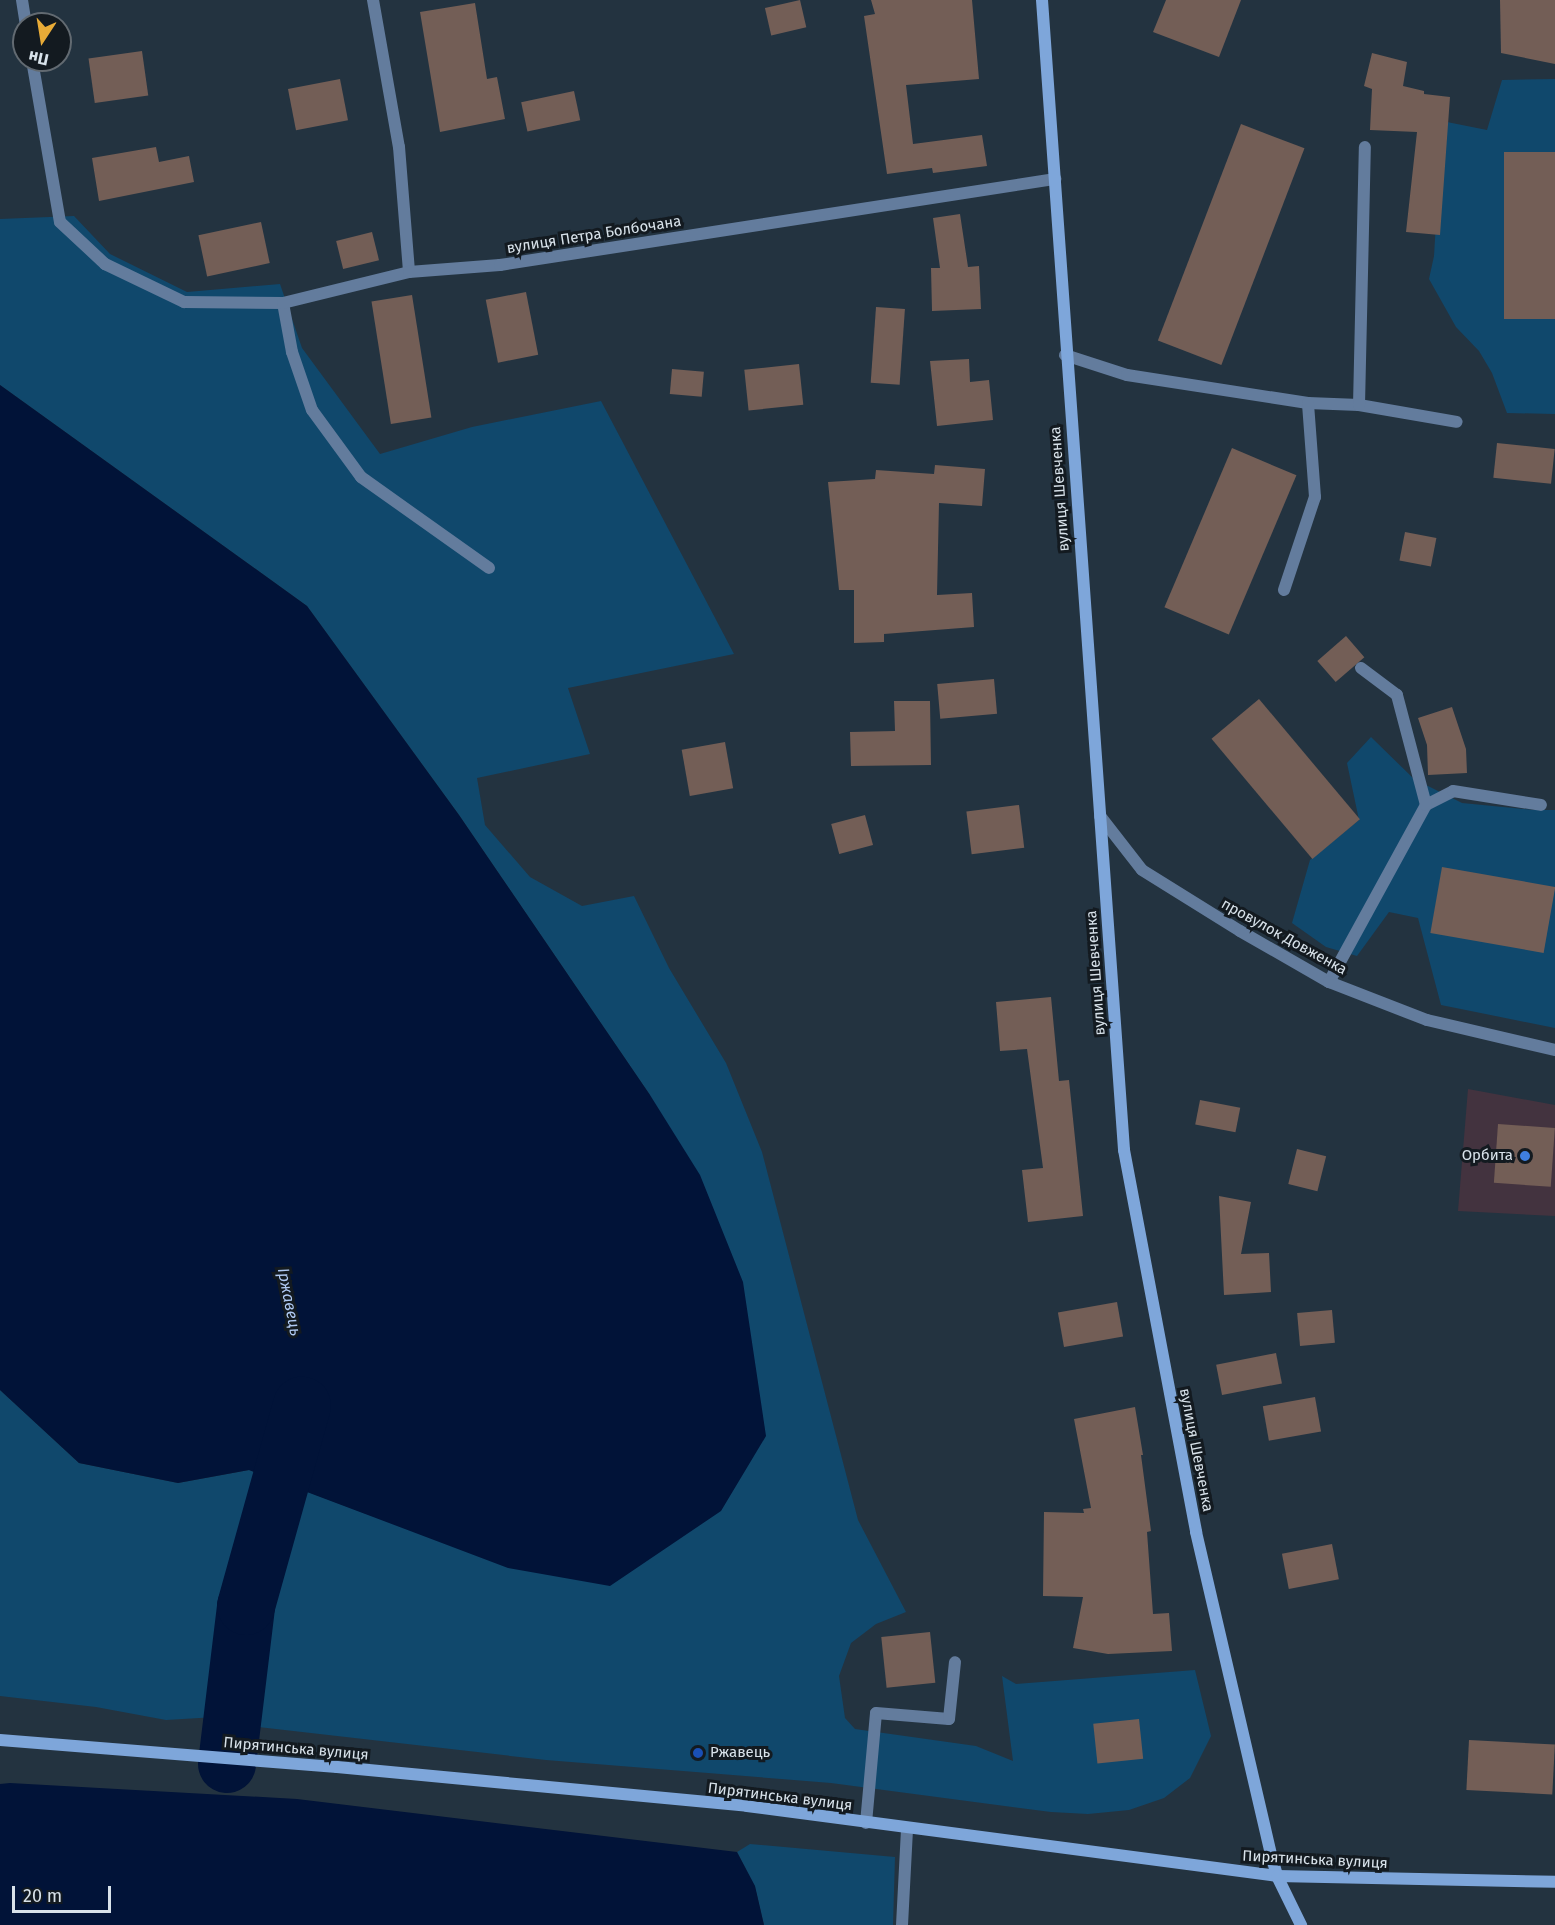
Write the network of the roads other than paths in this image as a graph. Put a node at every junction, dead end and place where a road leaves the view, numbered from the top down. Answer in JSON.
{"nodes":[{"id":1,"x":373,"y":0,"type":"edge"},
{"id":2,"x":1042,"y":0,"type":"edge"},
{"id":3,"x":34,"y":72,"type":"edge"},
{"id":4,"x":1365,"y":147,"type":"dead end"},
{"id":5,"x":1055,"y":179,"type":"junction"},
{"id":6,"x":409,"y":272,"type":"junction"},
{"id":7,"x":283,"y":303,"type":"junction"},
{"id":8,"x":1065,"y":355,"type":"junction"},
{"id":9,"x":1308,"y":404,"type":"junction"},
{"id":10,"x":1359,"y":405,"type":"junction"},
{"id":11,"x":1457,"y":422,"type":"dead end"},
{"id":12,"x":489,"y":568,"type":"dead end"},
{"id":13,"x":1284,"y":590,"type":"dead end"},
{"id":14,"x":1361,"y":668,"type":"dead end"},
{"id":15,"x":1426,"y":805,"type":"junction"},
{"id":16,"x":1541,"y":805,"type":"dead end"},
{"id":17,"x":1100,"y":816,"type":"junction"},
{"id":18,"x":1329,"y":982,"type":"junction"},
{"id":19,"x":1555,"y":1050,"type":"edge"},
{"id":20,"x":955,"y":1662,"type":"dead end"},
{"id":21,"x":0,"y":1740,"type":"edge"},
{"id":22,"x":866,"y":1823,"type":"junction"},
{"id":23,"x":906,"y":1828,"type":"junction"},
{"id":24,"x":1277,"y":1876,"type":"junction"},
{"id":25,"x":1555,"y":1882,"type":"edge"},
{"id":26,"x":902,"y":1925,"type":"edge"},
{"id":27,"x":1300,"y":1925,"type":"edge"}],
"edges":[{"from":1,"to":6,"type":"street"},
{"from":2,"to":5,"type":"street","name":"вулиця Шевченка"},
{"from":3,"to":7,"type":"street","name":"вулиця Петра Болбочана"},
{"from":4,"to":10,"type":"street"},
{"from":5,"to":6,"type":"street","name":"вулиця Петра Болбочана"},
{"from":5,"to":8,"type":"street","name":"вулиця Шевченка"},
{"from":6,"to":7,"type":"street","name":"вулиця Петра Болбочана"},
{"from":7,"to":12,"type":"street"},
{"from":8,"to":9,"type":"street"},
{"from":8,"to":17,"type":"street","name":"вулиця Шевченка"},
{"from":9,"to":10,"type":"street"},
{"from":9,"to":13,"type":"street"},
{"from":10,"to":11,"type":"street"},
{"from":14,"to":15,"type":"street"},
{"from":15,"to":16,"type":"street"},
{"from":15,"to":18,"type":"street"},
{"from":17,"to":18,"type":"street","name":"провулок Довженка"},
{"from":17,"to":24,"type":"street","name":"вулиця Шевченка"},
{"from":18,"to":19,"type":"street","name":"провулок Довженка"},
{"from":20,"to":22,"type":"street"},
{"from":21,"to":22,"type":"street","name":"Пирятинська вулиця"},
{"from":22,"to":23,"type":"street","name":"Пирятинська вулиця"},
{"from":23,"to":24,"type":"street","name":"Пирятинська вулиця"},
{"from":23,"to":26,"type":"street"},
{"from":24,"to":25,"type":"street","name":"Пирятинська вулиця"},
{"from":24,"to":27,"type":"street","name":"вулиця Шевченка"}]}
